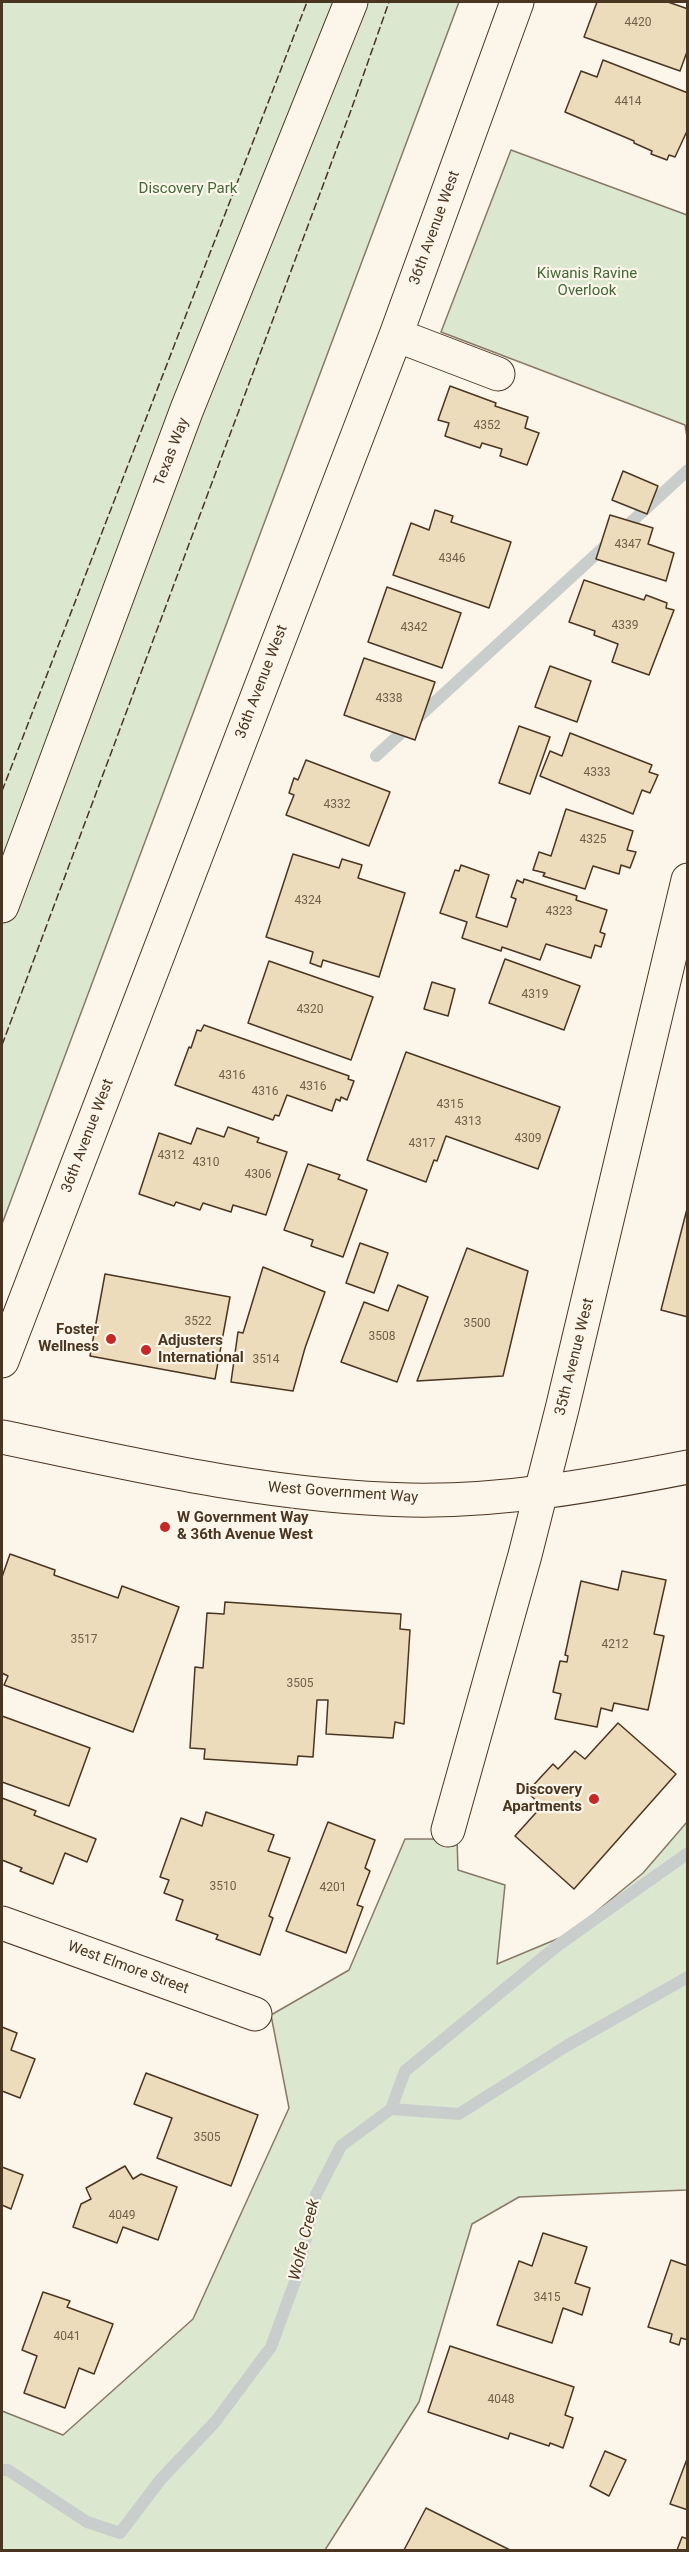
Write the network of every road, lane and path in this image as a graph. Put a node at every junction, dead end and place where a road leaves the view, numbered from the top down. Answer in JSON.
{"nodes":[{"id":1,"x":351,"y":2,"type":"edge"},
{"id":2,"x":517,"y":2,"type":"edge"},
{"id":3,"x":396,"y":335,"type":"junction"},
{"id":4,"x":498,"y":374,"type":"dead end"},
{"id":5,"x":687,"y":880,"type":"edge"},
{"id":6,"x":2,"y":906,"type":"edge"},
{"id":7,"x":2,"y":1361,"type":"edge"},
{"id":8,"x":2,"y":1437,"type":"edge"},
{"id":9,"x":687,"y":1467,"type":"edge"},
{"id":10,"x":540,"y":1494,"type":"junction"},
{"id":11,"x":448,"y":1830,"type":"dead end"},
{"id":12,"x":2,"y":1923,"type":"edge"},
{"id":13,"x":255,"y":2014,"type":"dead end"}],
"edges":[{"from":1,"to":6,"type":"street","name":"Texas Way"},
{"from":2,"to":3,"type":"street","name":"36th Avenue West"},
{"from":3,"to":4,"type":"street"},
{"from":3,"to":7,"type":"street","name":"36th Avenue West"},
{"from":5,"to":10,"type":"street","name":"35th Avenue West"},
{"from":8,"to":10,"type":"street","name":"West Government Way"},
{"from":9,"to":10,"type":"street","name":"West Government Way"},
{"from":10,"to":11,"type":"street","name":"35th Avenue West"},
{"from":12,"to":13,"type":"street","name":"West Elmore Street"}]}
